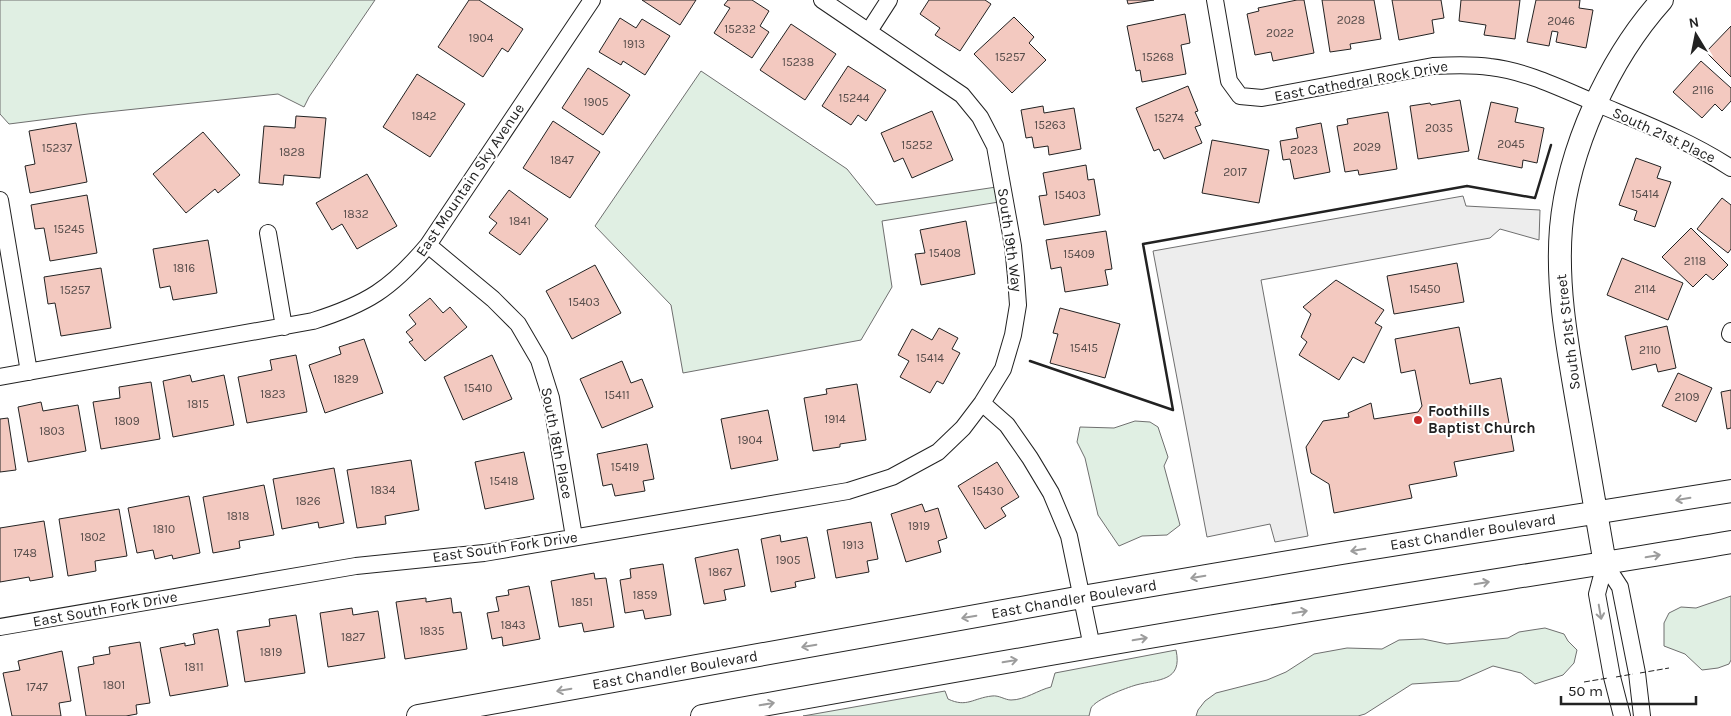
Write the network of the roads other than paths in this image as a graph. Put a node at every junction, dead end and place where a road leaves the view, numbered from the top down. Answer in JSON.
{"nodes":[{"id":1,"x":592,"y":0,"type":"edge"},
{"id":2,"x":822,"y":0,"type":"edge"},
{"id":3,"x":889,"y":0,"type":"edge"},
{"id":4,"x":1215,"y":0,"type":"edge"},
{"id":5,"x":1662,"y":0,"type":"edge"},
{"id":6,"x":868,"y":31,"type":"junction"},
{"id":7,"x":1596,"y":103,"type":"junction"},
{"id":8,"x":1729,"y":162,"type":"edge"},
{"id":9,"x":0,"y":200,"type":"edge"},
{"id":10,"x":268,"y":234,"type":"dead end"},
{"id":11,"x":428,"y":245,"type":"junction"},
{"id":12,"x":284,"y":327,"type":"junction"},
{"id":13,"x":29,"y":372,"type":"junction"},
{"id":14,"x":0,"y":378,"type":"edge"},
{"id":15,"x":982,"y":403,"type":"junction"},
{"id":16,"x":1731,"y":491,"type":"edge"},
{"id":17,"x":1596,"y":513,"type":"junction"},
{"id":18,"x":574,"y":538,"type":"junction"},
{"id":19,"x":1731,"y":542,"type":"edge"},
{"id":20,"x":1606,"y":564,"type":"junction"},
{"id":21,"x":1082,"y":597,"type":"junction"},
{"id":22,"x":0,"y":627,"type":"edge"},
{"id":23,"x":1092,"y":647,"type":"junction"},
{"id":24,"x":494,"y":709,"type":"edge"},
{"id":25,"x":418,"y":716,"type":"edge"},
{"id":26,"x":702,"y":716,"type":"edge"},
{"id":27,"x":1622,"y":716,"type":"edge"},
{"id":28,"x":1642,"y":716,"type":"edge"}],
"edges":[{"from":1,"to":11,"type":"street","name":"East Mountain Sky Avenue"},
{"from":2,"to":6,"type":"street","name":"South 19th Way"},
{"from":3,"to":6,"type":"street"},
{"from":4,"to":7,"type":"street","name":"East Cathedral Rock Drive"},
{"from":5,"to":7,"type":"main road","name":"South 21st Street"},
{"from":6,"to":15,"type":"street","name":"South 19th Way"},
{"from":7,"to":8,"type":"street","name":"South 21st Place"},
{"from":7,"to":17,"type":"main road","name":"South 21st Street"},
{"from":9,"to":13,"type":"street"},
{"from":10,"to":12,"type":"street"},
{"from":11,"to":12,"type":"street","name":"East Mountain Sky Avenue"},
{"from":11,"to":18,"type":"street","name":"South 18th Place"},
{"from":12,"to":13,"type":"street","name":"East Mountain Sky Avenue"},
{"from":13,"to":14,"type":"street","name":"East Mountain Sky Avenue"},
{"from":15,"to":18,"type":"street","name":"East South Fork Drive"},
{"from":15,"to":21,"type":"street"},
{"from":16,"to":17,"type":"main road","name":"East Chandler Boulevard","one_way":true},
{"from":17,"to":20,"type":"main road","name":"South 21st Street"},
{"from":17,"to":21,"type":"main road","name":"East Chandler Boulevard","one_way":true},
{"from":18,"to":22,"type":"street","name":"East South Fork Drive"},
{"from":20,"to":19,"type":"main road","one_way":true},
{"from":23,"to":20,"type":"main road","one_way":true},
{"from":20,"to":27,"type":"street","name":"South 21st Street","one_way":true},
{"from":20,"to":28,"type":"street","name":"South 21st Street"},
{"from":21,"to":23,"type":"street"},
{"from":21,"to":24,"type":"main road","name":"East Chandler Boulevard","one_way":true},
{"from":26,"to":23,"type":"main road","one_way":true},
{"from":24,"to":25,"type":"main road","name":"East Chandler Boulevard"}]}
